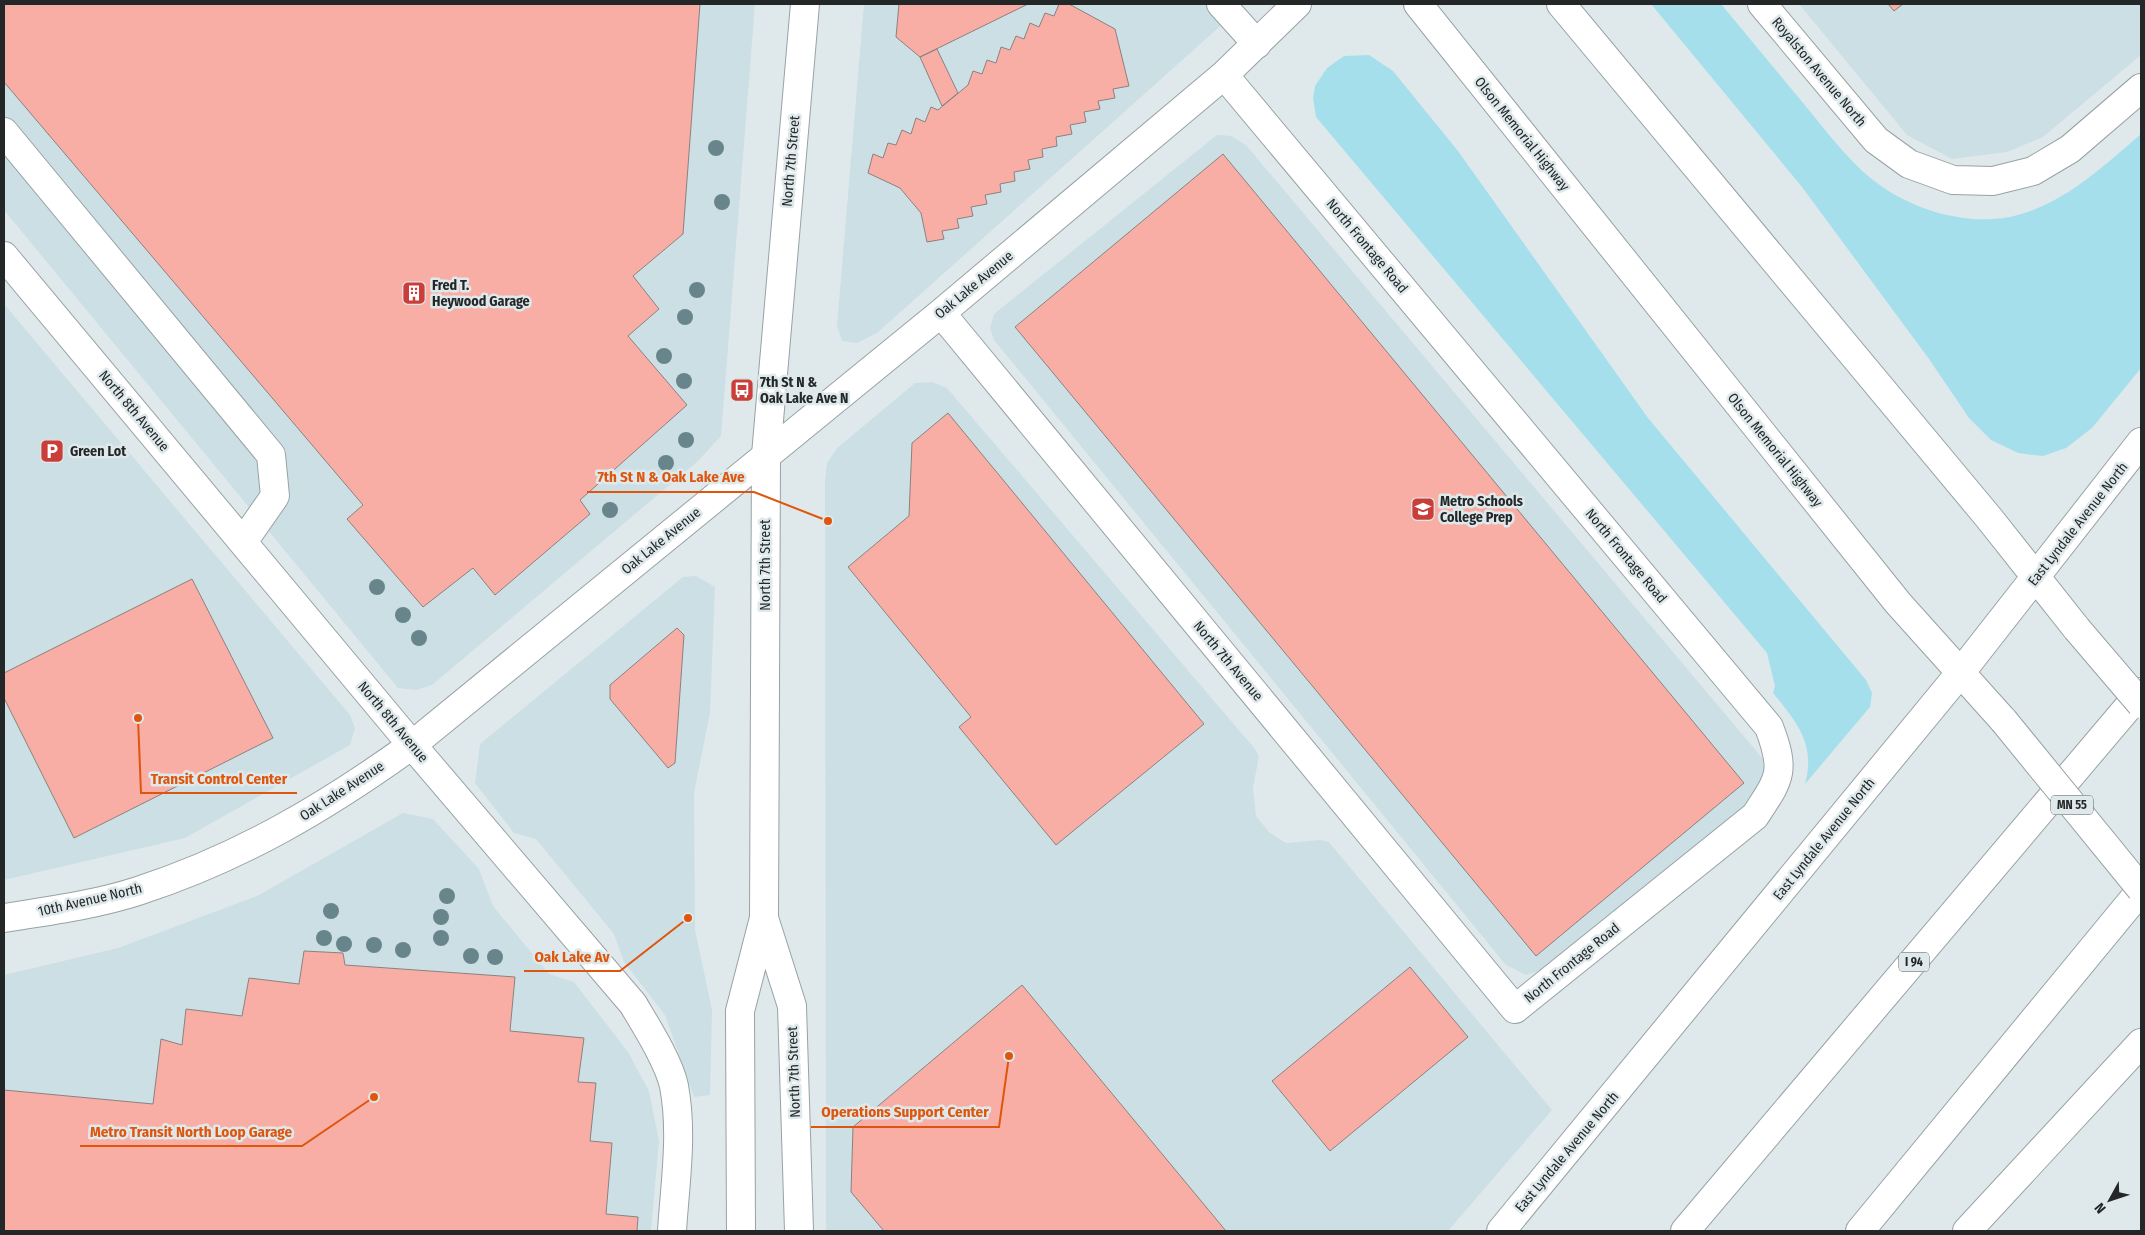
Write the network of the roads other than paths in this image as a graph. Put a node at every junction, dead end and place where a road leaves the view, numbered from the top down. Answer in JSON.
{"nodes":[{"id":1,"x":805,"y":4,"type":"edge"},
{"id":2,"x":1221,"y":4,"type":"edge"},
{"id":3,"x":1297,"y":4,"type":"edge"},
{"id":4,"x":1418,"y":4,"type":"edge"},
{"id":5,"x":1561,"y":4,"type":"edge"},
{"id":6,"x":1762,"y":4,"type":"edge"},
{"id":7,"x":1257,"y":44,"type":"junction"},
{"id":8,"x":1224,"y":75,"type":"junction"},
{"id":9,"x":2141,"y":88,"type":"edge"},
{"id":10,"x":4,"y":132,"type":"edge"},
{"id":11,"x":4,"y":256,"type":"edge"},
{"id":12,"x":941,"y":313,"type":"junction"},
{"id":13,"x":2141,"y":442,"type":"edge"},
{"id":14,"x":766,"y":455,"type":"junction"},
{"id":15,"x":243,"y":542,"type":"junction"},
{"id":16,"x":2036,"y":578,"type":"junction"},
{"id":17,"x":1961,"y":672,"type":"junction"},
{"id":18,"x":2141,"y":692,"type":"edge"},
{"id":19,"x":2141,"y":704,"type":"edge"},
{"id":20,"x":412,"y":745,"type":"junction"},
{"id":21,"x":204,"y":867,"type":"joint"},
{"id":22,"x":2141,"y":890,"type":"edge"},
{"id":23,"x":4,"y":918,"type":"edge"},
{"id":24,"x":764,"y":918,"type":"junction"},
{"id":25,"x":1515,"y":1009,"type":"joint"},
{"id":26,"x":2141,"y":1043,"type":"edge"},
{"id":27,"x":672,"y":1231,"type":"edge"},
{"id":28,"x":741,"y":1231,"type":"edge"},
{"id":29,"x":799,"y":1231,"type":"edge"},
{"id":30,"x":1501,"y":1231,"type":"edge"},
{"id":31,"x":1685,"y":1231,"type":"edge"},
{"id":32,"x":1860,"y":1231,"type":"edge"},
{"id":33,"x":1967,"y":1231,"type":"edge"}],
"edges":[{"from":1,"to":14,"type":"main road","name":"North 7th Street"},
{"from":2,"to":7,"type":"main road"},
{"from":3,"to":7,"type":"main road","name":"Oak Lake Avenue"},
{"from":4,"to":17,"type":"main road","name":"Olson Memorial Highway"},
{"from":5,"to":16,"type":"main road"},
{"from":6,"to":9,"type":"main road","name":"Royalston Avenue North"},
{"from":7,"to":8,"type":"main road","name":"Oak Lake Avenue"},
{"from":8,"to":12,"type":"main road","name":"Oak Lake Avenue"},
{"from":8,"to":25,"type":"main road","name":"North Frontage Road"},
{"from":10,"to":15,"type":"main road"},
{"from":11,"to":15,"type":"main road","name":"North 8th Avenue"},
{"from":12,"to":14,"type":"main road","name":"Oak Lake Avenue"},
{"from":12,"to":25,"type":"main road","name":"North 7th Avenue"},
{"from":13,"to":16,"type":"main road","name":"East Lyndale Avenue North"},
{"from":14,"to":20,"type":"main road","name":"Oak Lake Avenue"},
{"from":14,"to":24,"type":"main road","name":"North 7th Street"},
{"from":15,"to":20,"type":"main road","name":"North 8th Avenue"},
{"from":16,"to":17,"type":"main road","name":"East Lyndale Avenue North"},
{"from":16,"to":19,"type":"main road","bridge":true},
{"from":17,"to":22,"type":"main road","name":"Olson Memorial Highway","number":"MN 55","bridge":true},
{"from":17,"to":30,"type":"main road","name":"East Lyndale Avenue North"},
{"from":18,"to":31,"type":"main road","number":"I 94"},
{"from":20,"to":21,"type":"main road","name":"Oak Lake Avenue"},
{"from":20,"to":27,"type":"main road","name":"North 8th Avenue"},
{"from":21,"to":23,"type":"main road","name":"10th Avenue North"},
{"from":22,"to":32,"type":"main road"},
{"from":24,"to":28,"type":"main road","name":"North 7th Street"},
{"from":24,"to":29,"type":"main road","name":"North 7th Street"},
{"from":26,"to":33,"type":"main road"}]}
